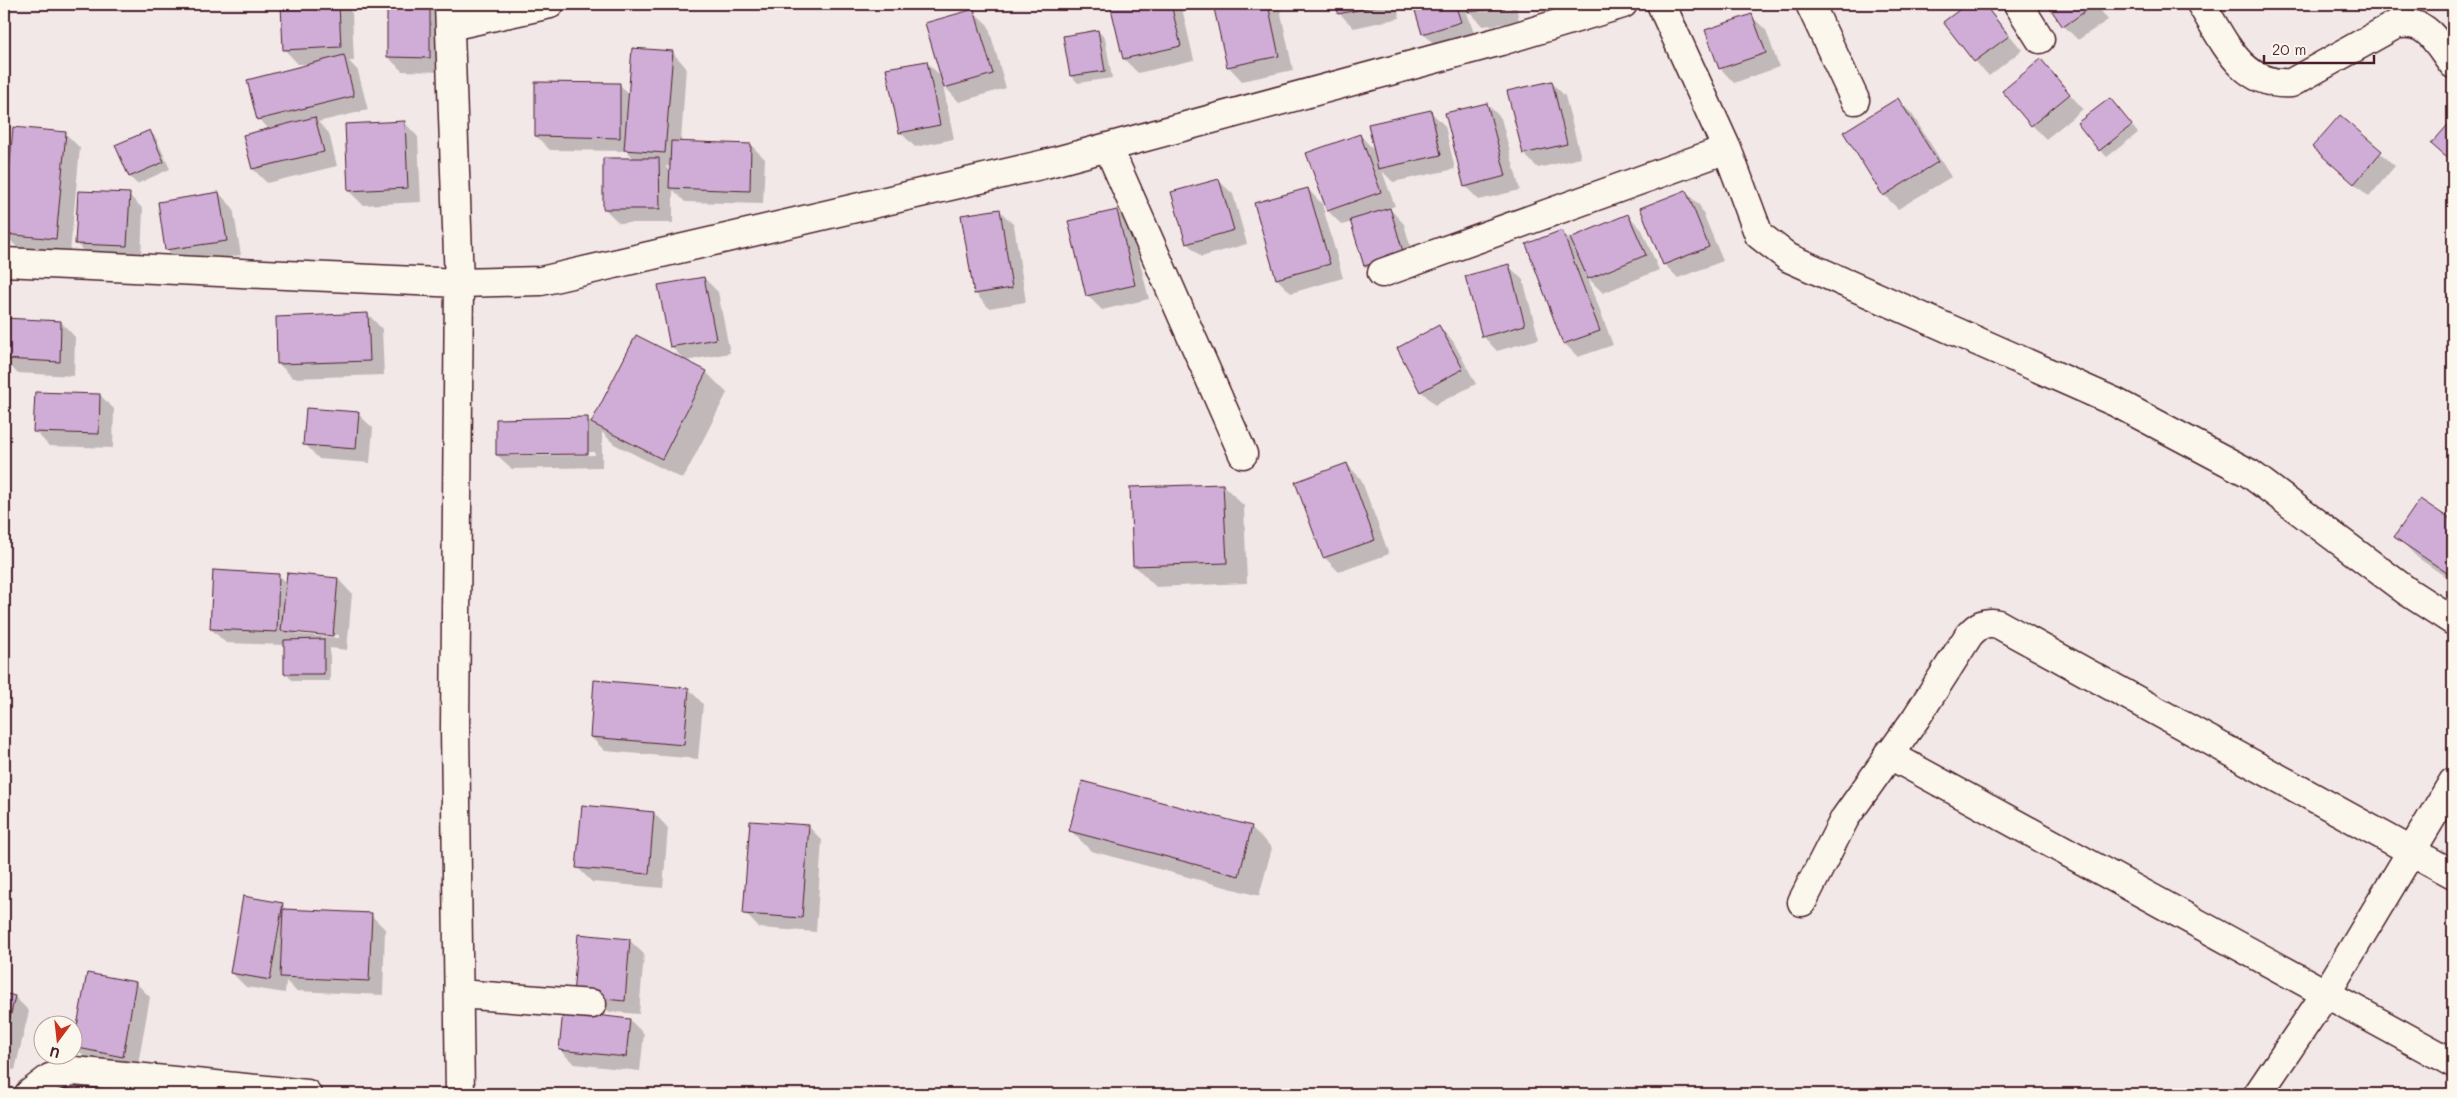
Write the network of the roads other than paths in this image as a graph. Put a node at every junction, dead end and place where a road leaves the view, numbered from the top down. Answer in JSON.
{"nodes":[{"id":1,"x":550,"y":4,"type":"edge"},
{"id":2,"x":1624,"y":4,"type":"edge"},
{"id":3,"x":1661,"y":4,"type":"edge"},
{"id":4,"x":1810,"y":4,"type":"edge"},
{"id":5,"x":2018,"y":4,"type":"edge"},
{"id":6,"x":2201,"y":4,"type":"edge"},
{"id":7,"x":450,"y":15,"type":"edge"},
{"id":8,"x":2040,"y":40,"type":"dead end"},
{"id":9,"x":2453,"y":64,"type":"edge"},
{"id":10,"x":1855,"y":100,"type":"dead end"},
{"id":11,"x":1108,"y":147,"type":"junction"},
{"id":12,"x":1727,"y":149,"type":"junction"},
{"id":13,"x":4,"y":262,"type":"edge"},
{"id":14,"x":1382,"y":273,"type":"dead end"},
{"id":15,"x":458,"y":283,"type":"junction"},
{"id":16,"x":1243,"y":454,"type":"dead end"},
{"id":17,"x":2453,"y":621,"type":"edge"},
{"id":18,"x":1888,"y":754,"type":"junction"},
{"id":19,"x":2453,"y":782,"type":"edge"},
{"id":20,"x":2410,"y":851,"type":"junction"},
{"id":21,"x":2453,"y":874,"type":"edge"},
{"id":22,"x":1802,"y":902,"type":"dead end"},
{"id":23,"x":2327,"y":992,"type":"junction"},
{"id":24,"x":459,"y":994,"type":"junction"},
{"id":25,"x":592,"y":1004,"type":"dead end"},
{"id":26,"x":2453,"y":1063,"type":"edge"},
{"id":27,"x":29,"y":1094,"type":"edge"},
{"id":28,"x":307,"y":1094,"type":"edge"},
{"id":29,"x":460,"y":1094,"type":"edge"},
{"id":30,"x":2258,"y":1094,"type":"edge"}],
"edges":[{"from":1,"to":7,"type":"street"},
{"from":2,"to":11,"type":"street"},
{"from":3,"to":12,"type":"street"},
{"from":4,"to":10,"type":"street"},
{"from":5,"to":8,"type":"street"},
{"from":6,"to":9,"type":"street"},
{"from":7,"to":15,"type":"street"},
{"from":11,"to":15,"type":"street"},
{"from":11,"to":16,"type":"street"},
{"from":12,"to":14,"type":"street"},
{"from":12,"to":17,"type":"street"},
{"from":13,"to":15,"type":"street"},
{"from":15,"to":24,"type":"street"},
{"from":18,"to":20,"type":"street"},
{"from":18,"to":22,"type":"street"},
{"from":18,"to":23,"type":"street"},
{"from":19,"to":20,"type":"street"},
{"from":20,"to":21,"type":"street"},
{"from":20,"to":23,"type":"street"},
{"from":23,"to":26,"type":"street"},
{"from":23,"to":30,"type":"street"},
{"from":24,"to":25,"type":"street"},
{"from":24,"to":29,"type":"street"},
{"from":27,"to":28,"type":"street"}]}
